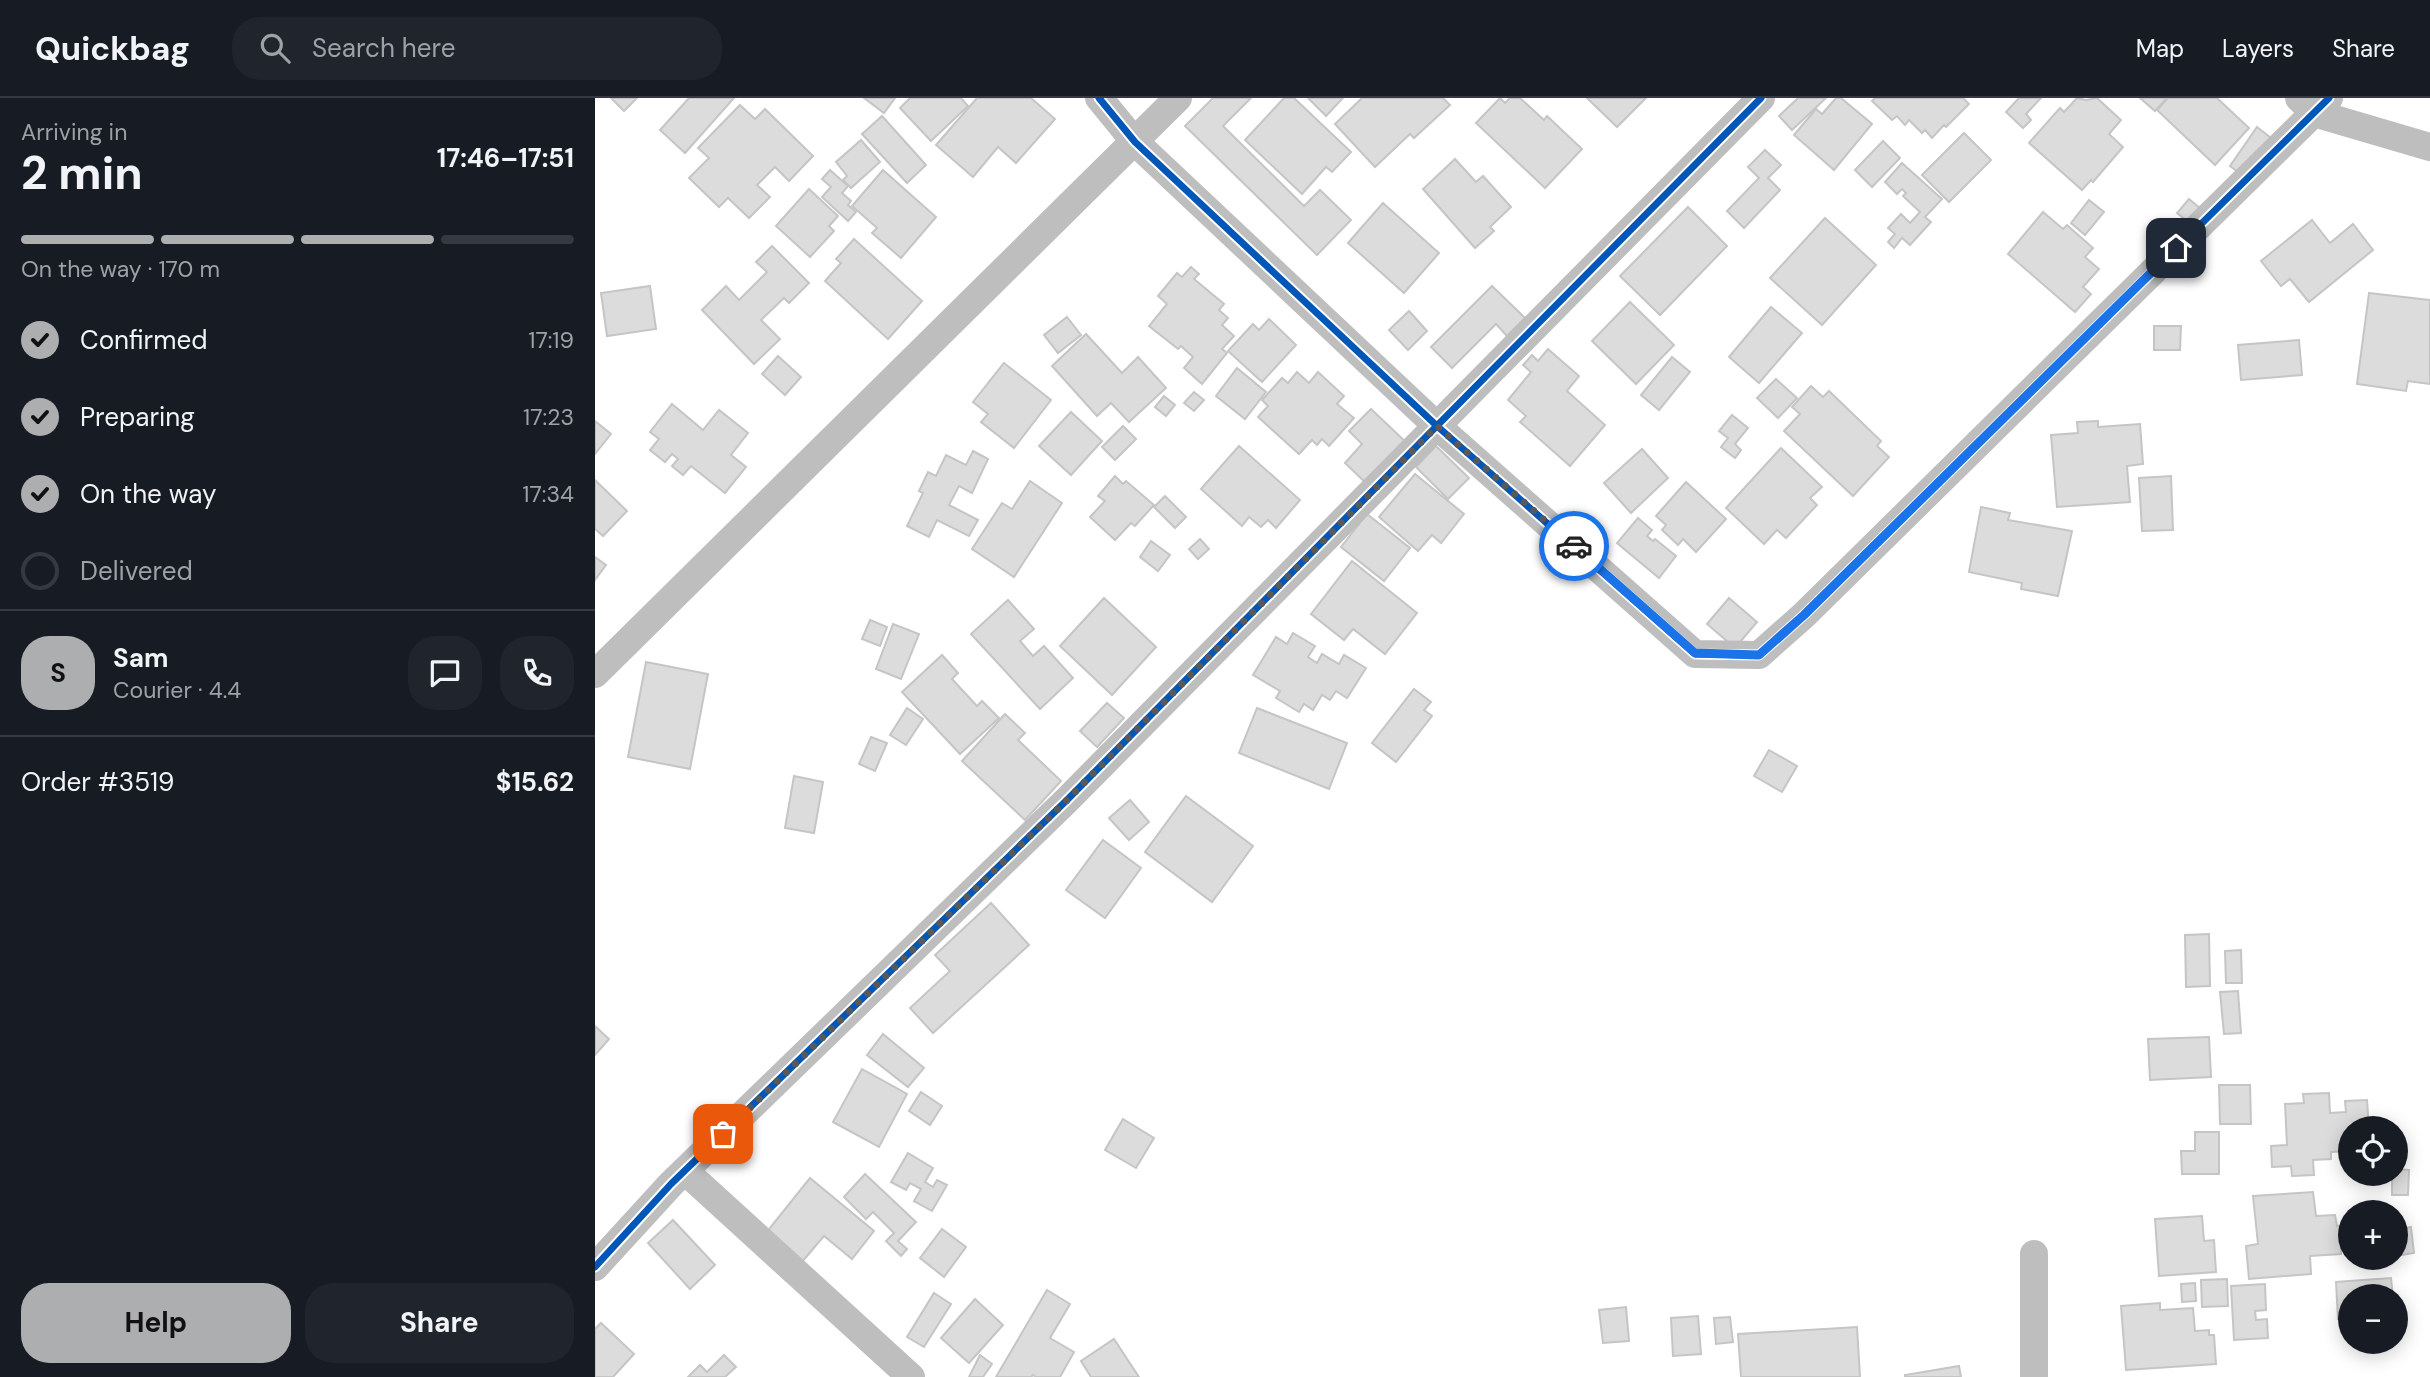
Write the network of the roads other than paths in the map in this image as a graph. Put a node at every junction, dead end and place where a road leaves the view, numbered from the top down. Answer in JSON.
{"nodes":[{"id":1,"x":1099,"y":98,"type":"edge"},
{"id":2,"x":1178,"y":98,"type":"edge"},
{"id":3,"x":1761,"y":98,"type":"edge"},
{"id":4,"x":2314,"y":103,"type":"edge"},
{"id":5,"x":1135,"y":142,"type":"junction"},
{"id":6,"x":2430,"y":147,"type":"edge"},
{"id":7,"x":1437,"y":426,"type":"junction"},
{"id":8,"x":595,"y":674,"type":"edge"},
{"id":9,"x":685,"y":1171,"type":"junction"},
{"id":10,"x":2034,"y":1254,"type":"dead end"},
{"id":11,"x":595,"y":1267,"type":"edge"},
{"id":12,"x":911,"y":1377,"type":"edge"},
{"id":13,"x":2034,"y":1377,"type":"edge"}],
"edges":[{"from":1,"to":5,"type":"street"},
{"from":2,"to":5,"type":"street"},
{"from":3,"to":7,"type":"street"},
{"from":4,"to":6,"type":"street"},
{"from":4,"to":7,"type":"street"},
{"from":5,"to":7,"type":"street"},
{"from":5,"to":8,"type":"street"},
{"from":7,"to":9,"type":"street"},
{"from":9,"to":11,"type":"street"},
{"from":9,"to":12,"type":"street"},
{"from":10,"to":13,"type":"street"}]}
